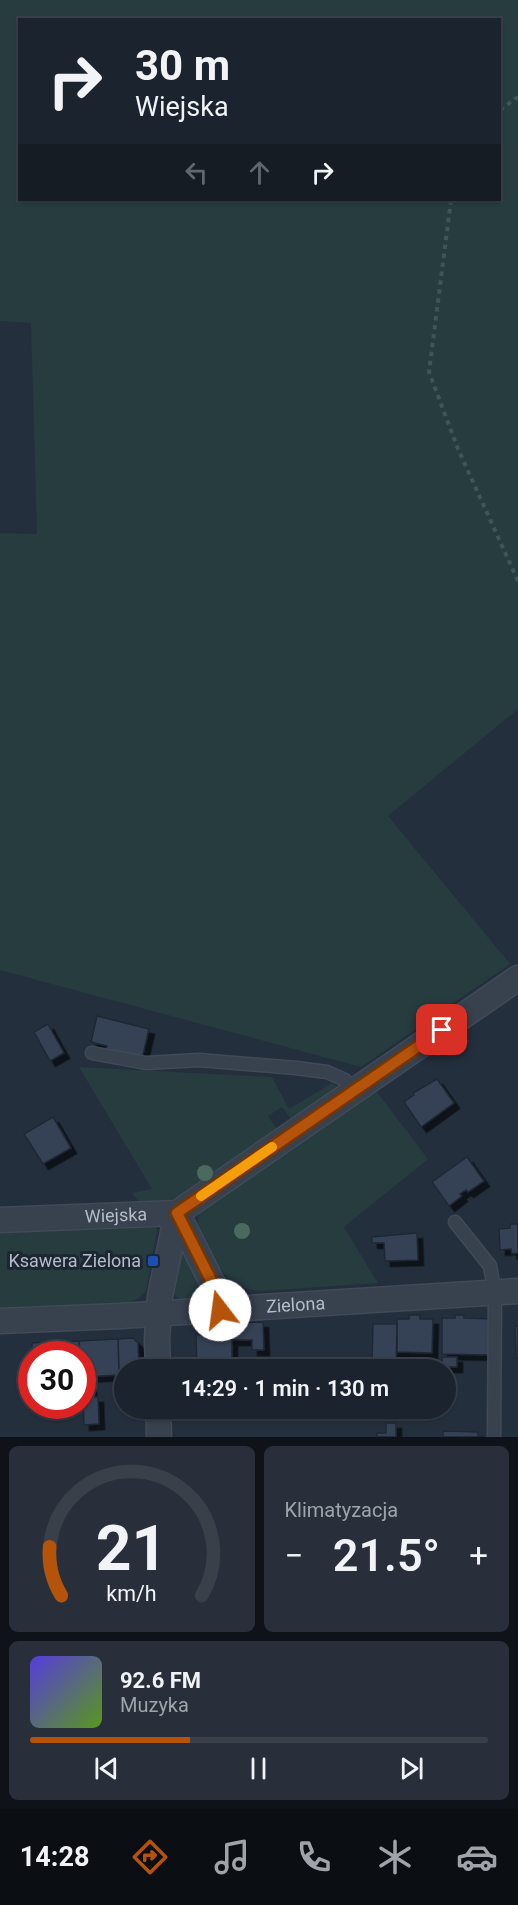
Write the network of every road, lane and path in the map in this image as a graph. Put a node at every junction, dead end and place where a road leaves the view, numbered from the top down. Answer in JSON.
{"nodes":[{"id":1,"x":518,"y":97,"type":"edge"},
{"id":2,"x":501,"y":109,"type":"edge"},
{"id":3,"x":451,"y":201,"type":"edge"},
{"id":4,"x":518,"y":580,"type":"edge"},
{"id":5,"x":518,"y":978,"type":"edge"},
{"id":6,"x":92,"y":1053,"type":"dead end"},
{"id":7,"x":353,"y":1092,"type":"junction"},
{"id":8,"x":177,"y":1213,"type":"junction"},
{"id":9,"x":0,"y":1220,"type":"edge"},
{"id":10,"x":455,"y":1222,"type":"dead end"},
{"id":11,"x":506,"y":1292,"type":"edge"},
{"id":12,"x":220,"y":1310,"type":"junction"},
{"id":13,"x":158,"y":1313,"type":"junction"},
{"id":14,"x":0,"y":1321,"type":"edge"},
{"id":15,"x":158,"y":1359,"type":"edge"},
{"id":16,"x":158,"y":1419,"type":"edge"},
{"id":17,"x":159,"y":1437,"type":"edge"},
{"id":18,"x":494,"y":1437,"type":"edge"}],
"edges":[{"from":1,"to":2,"type":"path"},
{"from":3,"to":4,"type":"path"},
{"from":5,"to":7,"type":"street"},
{"from":6,"to":7,"type":"lane"},
{"from":7,"to":8,"type":"street"},
{"from":8,"to":9,"type":"street","name":"Wiejska"},
{"from":8,"to":12,"type":"street"},
{"from":8,"to":13,"type":"street"},
{"from":10,"to":11,"type":"lane"},
{"from":11,"to":12,"type":"street","name":"Zielona"},
{"from":11,"to":18,"type":"lane"},
{"from":12,"to":13,"type":"street","name":"Zielona"},
{"from":13,"to":14,"type":"street","name":"Zielona"},
{"from":13,"to":15,"type":"street"},
{"from":16,"to":17,"type":"street"}]}
